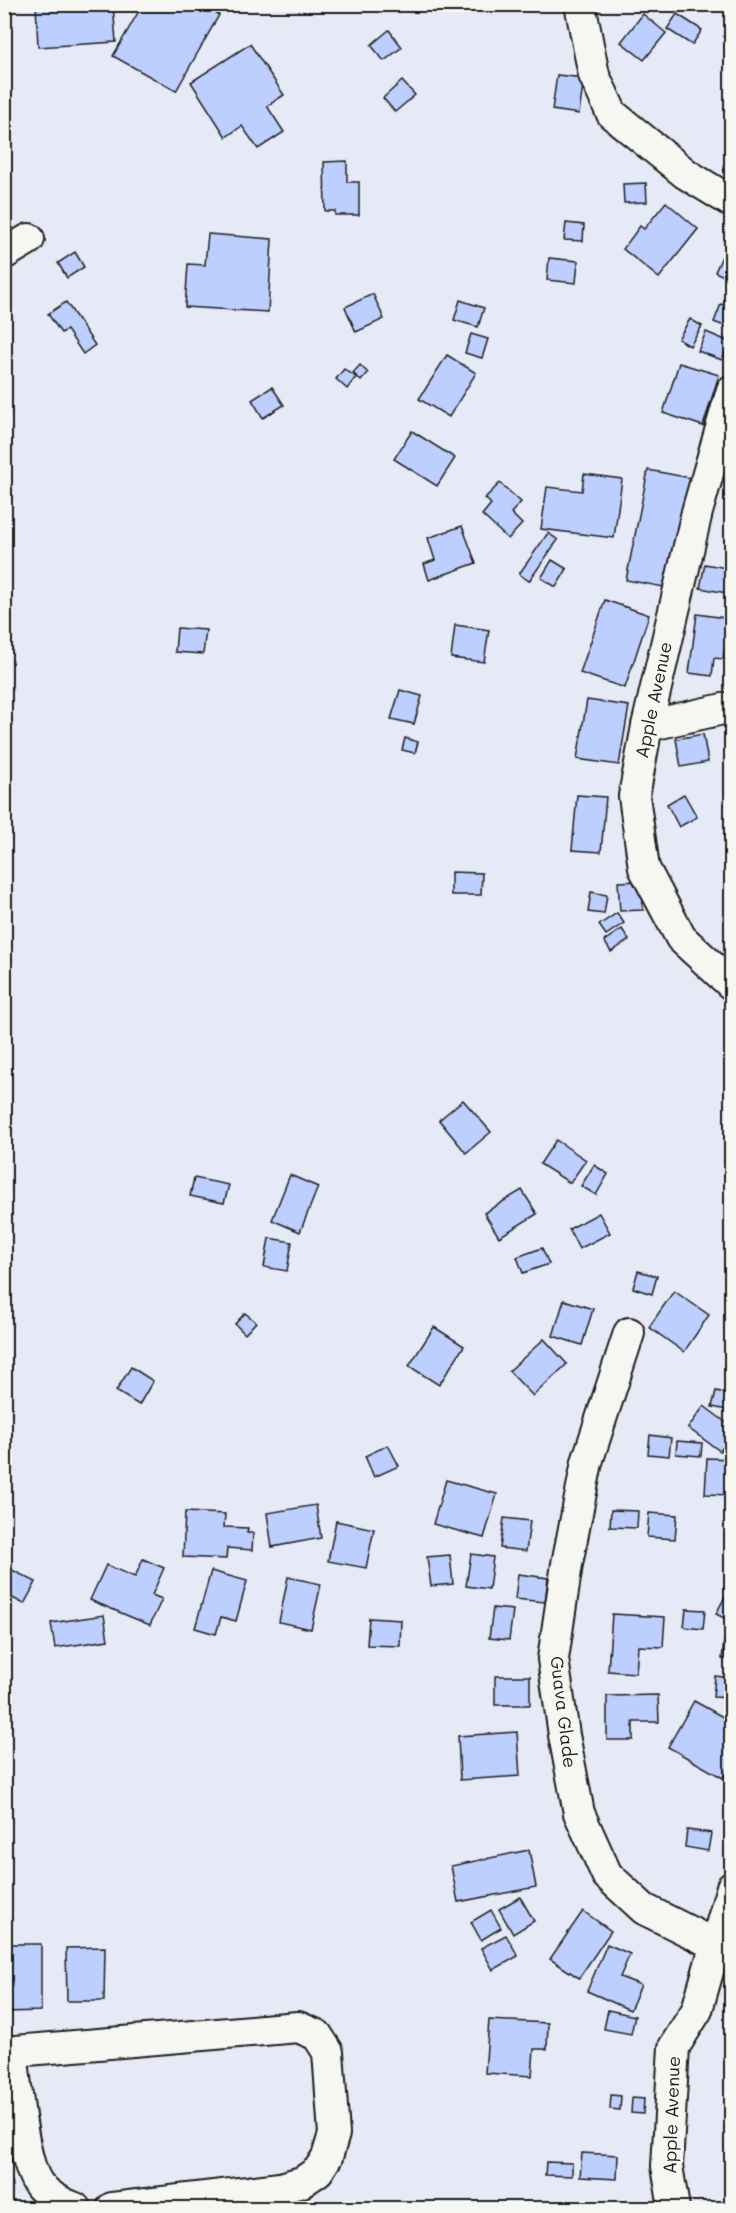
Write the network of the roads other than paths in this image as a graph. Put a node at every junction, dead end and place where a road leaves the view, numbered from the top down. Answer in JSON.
{"nodes":[{"id":1,"x":580,"y":4,"type":"edge"},
{"id":2,"x":732,"y":202,"type":"edge"},
{"id":3,"x":732,"y":390,"type":"edge"},
{"id":4,"x":732,"y":707,"type":"edge"},
{"id":5,"x":647,"y":726,"type":"junction"},
{"id":6,"x":732,"y":985,"type":"edge"},
{"id":7,"x":629,"y":1333,"type":"dead end"},
{"id":8,"x":732,"y":1887,"type":"edge"},
{"id":9,"x":723,"y":1946,"type":"edge"},
{"id":10,"x":8,"y":2051,"type":"edge"},
{"id":11,"x":75,"y":2208,"type":"edge"},
{"id":12,"x":112,"y":2208,"type":"edge"},
{"id":13,"x":674,"y":2208,"type":"edge"}],
"edges":[{"from":1,"to":2,"type":"street"},
{"from":3,"to":5,"type":"street","name":"Apple Avenue"},
{"from":4,"to":5,"type":"street"},
{"from":5,"to":6,"type":"street","name":"Apple Avenue"},
{"from":7,"to":9,"type":"street","name":"Guava Glade"},
{"from":8,"to":9,"type":"street","name":"Apple Avenue"},
{"from":9,"to":13,"type":"street","name":"Apple Avenue"},
{"from":10,"to":11,"type":"street"},
{"from":10,"to":12,"type":"street"}]}
